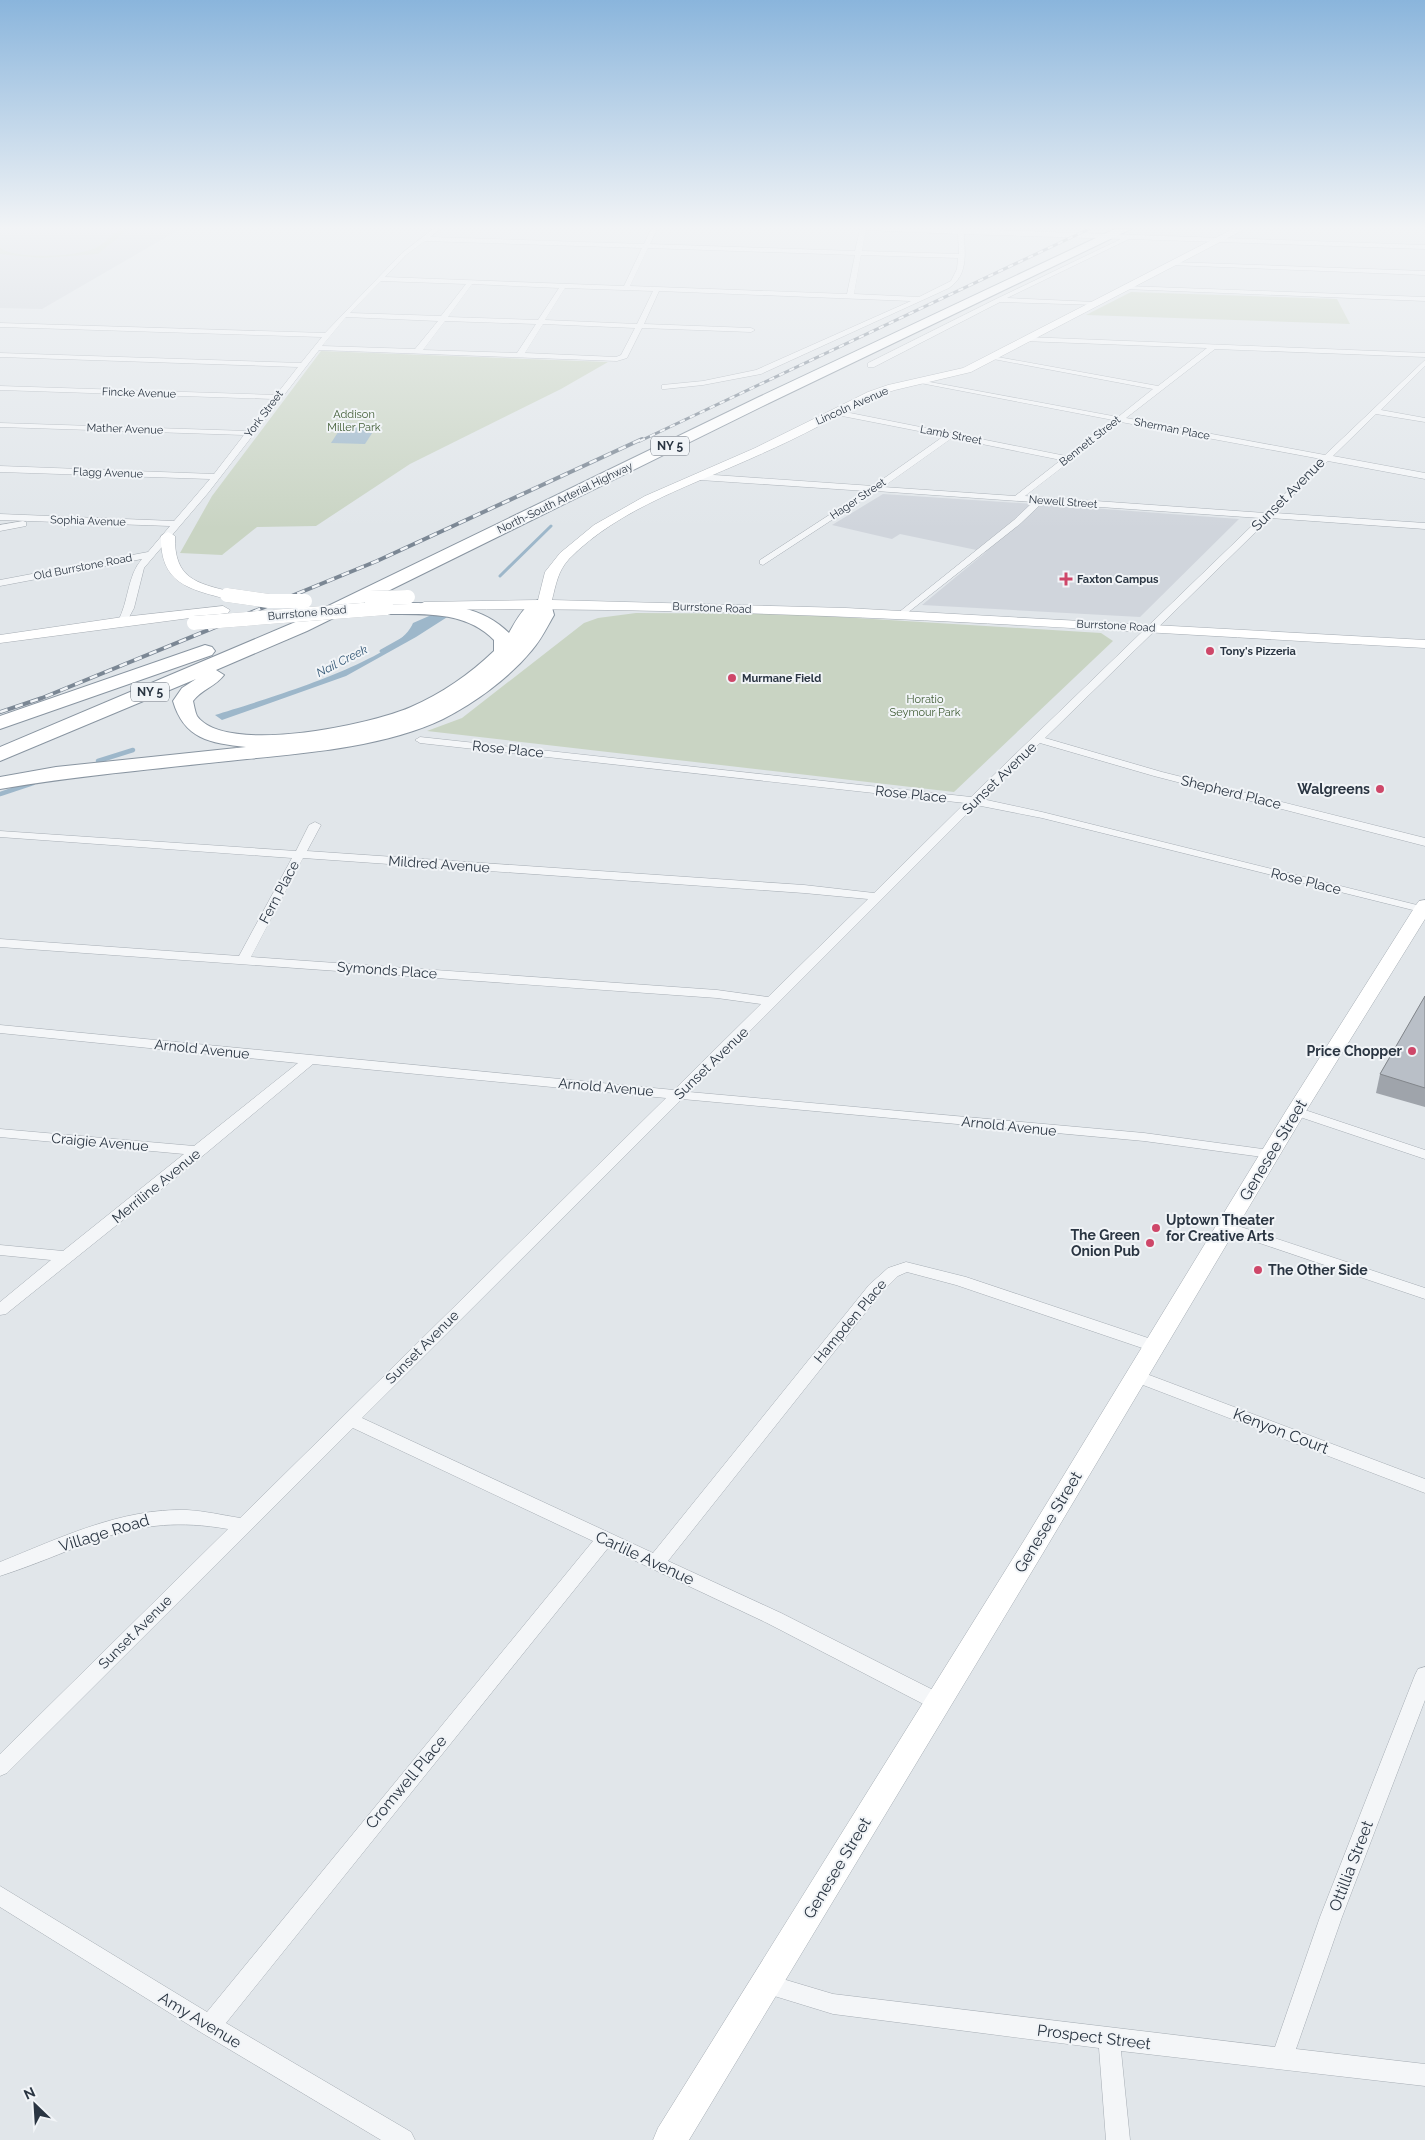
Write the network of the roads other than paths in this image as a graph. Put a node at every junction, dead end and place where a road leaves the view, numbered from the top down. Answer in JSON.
{"nodes":[{"id":1,"x":126,"y":329,"type":"edge"},
{"id":2,"x":332,"y":329,"type":"edge"},
{"id":3,"x":435,"y":329,"type":"edge"},
{"id":4,"x":537,"y":329,"type":"edge"},
{"id":5,"x":638,"y":329,"type":"edge"},
{"id":6,"x":719,"y":329,"type":"edge"},
{"id":7,"x":854,"y":329,"type":"edge"},
{"id":8,"x":899,"y":329,"type":"edge"},
{"id":9,"x":942,"y":329,"type":"edge"},
{"id":10,"x":1046,"y":329,"type":"edge"},
{"id":11,"x":751,"y":330,"type":"dead end"},
{"id":12,"x":327,"y":335,"type":"junction"},
{"id":13,"x":1026,"y":339,"type":"junction"},
{"id":14,"x":1212,"y":347,"type":"junction"},
{"id":15,"x":316,"y":348,"type":"junction"},
{"id":16,"x":418,"y":351,"type":"junction"},
{"id":17,"x":0,"y":355,"type":"edge"},
{"id":18,"x":520,"y":355,"type":"junction"},
{"id":19,"x":1425,"y":355,"type":"edge"},
{"id":20,"x":992,"y":358,"type":"junction"},
{"id":21,"x":1425,"y":362,"type":"edge"},
{"id":22,"x":303,"y":365,"type":"junction"},
{"id":23,"x":871,"y":365,"type":"dead end"},
{"id":24,"x":1413,"y":374,"type":"junction"},
{"id":25,"x":1425,"y":376,"type":"edge"},
{"id":26,"x":919,"y":382,"type":"junction"},
{"id":27,"x":665,"y":387,"type":"dead end"},
{"id":28,"x":0,"y":388,"type":"edge"},
{"id":29,"x":1159,"y":388,"type":"junction"},
{"id":30,"x":277,"y":397,"type":"junction"},
{"id":31,"x":1375,"y":411,"type":"junction"},
{"id":32,"x":835,"y":412,"type":"junction"},
{"id":33,"x":1118,"y":419,"type":"junction"},
{"id":34,"x":1425,"y":420,"type":"edge"},
{"id":35,"x":0,"y":425,"type":"edge"},
{"id":36,"x":250,"y":433,"type":"junction"},
{"id":37,"x":951,"y":435,"type":"junction"},
{"id":38,"x":1326,"y":457,"type":"junction"},
{"id":39,"x":1067,"y":459,"type":"junction"},
{"id":40,"x":0,"y":469,"type":"edge"},
{"id":41,"x":1425,"y":476,"type":"edge"},
{"id":42,"x":216,"y":477,"type":"junction"},
{"id":43,"x":700,"y":477,"type":"junction"},
{"id":44,"x":873,"y":489,"type":"junction"},
{"id":45,"x":1016,"y":499,"type":"junction"},
{"id":46,"x":1040,"y":500,"type":"junction"},
{"id":47,"x":1267,"y":516,"type":"junction"},
{"id":48,"x":0,"y":518,"type":"edge"},
{"id":49,"x":48,"y":519,"type":"junction"},
{"id":50,"x":177,"y":524,"type":"junction"},
{"id":51,"x":1425,"y":526,"type":"edge"},
{"id":52,"x":0,"y":528,"type":"edge"},
{"id":53,"x":168,"y":536,"type":"junction"},
{"id":54,"x":166,"y":552,"type":"junction"},
{"id":55,"x":150,"y":555,"type":"junction"},
{"id":56,"x":110,"y":562,"type":"junction"},
{"id":57,"x":763,"y":562,"type":"dead end"},
{"id":58,"x":138,"y":573,"type":"junction"},
{"id":59,"x":0,"y":583,"type":"edge"},
{"id":60,"x":545,"y":599,"type":"junction"},
{"id":61,"x":314,"y":601,"type":"junction"},
{"id":62,"x":387,"y":608,"type":"junction"},
{"id":63,"x":903,"y":612,"type":"junction"},
{"id":64,"x":123,"y":621,"type":"junction"},
{"id":65,"x":298,"y":622,"type":"junction"},
{"id":66,"x":1154,"y":625,"type":"junction"},
{"id":67,"x":0,"y":639,"type":"edge"},
{"id":68,"x":1422,"y":642,"type":"edge"},
{"id":69,"x":0,"y":650,"type":"edge"},
{"id":70,"x":503,"y":652,"type":"junction"},
{"id":71,"x":0,"y":723,"type":"edge"},
{"id":72,"x":420,"y":740,"type":"dead end"},
{"id":73,"x":1038,"y":740,"type":"junction"},
{"id":74,"x":0,"y":743,"type":"edge"},
{"id":75,"x":0,"y":755,"type":"edge"},
{"id":76,"x":0,"y":783,"type":"edge"},
{"id":77,"x":974,"y":801,"type":"junction"},
{"id":78,"x":315,"y":824,"type":"dead end"},
{"id":79,"x":0,"y":834,"type":"edge"},
{"id":80,"x":1425,"y":842,"type":"edge"},
{"id":81,"x":299,"y":855,"type":"junction"},
{"id":82,"x":878,"y":897,"type":"junction"},
{"id":83,"x":1424,"y":907,"type":"edge"},
{"id":84,"x":0,"y":943,"type":"edge"},
{"id":85,"x":244,"y":959,"type":"junction"},
{"id":86,"x":773,"y":1002,"type":"junction"},
{"id":87,"x":0,"y":1029,"type":"edge"},
{"id":88,"x":310,"y":1060,"type":"junction"},
{"id":89,"x":679,"y":1094,"type":"junction"},
{"id":90,"x":1296,"y":1111,"type":"junction"},
{"id":91,"x":0,"y":1132,"type":"edge"},
{"id":92,"x":200,"y":1151,"type":"junction"},
{"id":93,"x":1270,"y":1154,"type":"junction"},
{"id":94,"x":1425,"y":1155,"type":"edge"},
{"id":95,"x":1226,"y":1227,"type":"junction"},
{"id":96,"x":0,"y":1250,"type":"edge"},
{"id":97,"x":67,"y":1257,"type":"junction"},
{"id":98,"x":1425,"y":1294,"type":"edge"},
{"id":99,"x":0,"y":1310,"type":"edge"},
{"id":100,"x":1154,"y":1346,"type":"junction"},
{"id":101,"x":1136,"y":1376,"type":"junction"},
{"id":102,"x":349,"y":1419,"type":"junction"},
{"id":103,"x":1425,"y":1486,"type":"edge"},
{"id":104,"x":242,"y":1525,"type":"junction"},
{"id":105,"x":605,"y":1539,"type":"junction"},
{"id":106,"x":656,"y":1563,"type":"junction"},
{"id":107,"x":0,"y":1570,"type":"edge"},
{"id":108,"x":1425,"y":1675,"type":"edge"},
{"id":109,"x":938,"y":1702,"type":"junction"},
{"id":110,"x":0,"y":1767,"type":"edge"},
{"id":111,"x":0,"y":1896,"type":"edge"},
{"id":112,"x":766,"y":1984,"type":"junction"},
{"id":113,"x":210,"y":2026,"type":"junction"},
{"id":114,"x":1108,"y":2039,"type":"junction"},
{"id":115,"x":1282,"y":2058,"type":"junction"},
{"id":116,"x":1425,"y":2074,"type":"edge"},
{"id":117,"x":403,"y":2140,"type":"edge"},
{"id":118,"x":670,"y":2140,"type":"edge"},
{"id":119,"x":1118,"y":2140,"type":"edge"}],
"edges":[{"from":1,"to":12,"type":"street"},
{"from":2,"to":12,"type":"street","name":"York Street"},
{"from":3,"to":16,"type":"street"},
{"from":4,"to":18,"type":"street"},
{"from":5,"to":18,"type":"street"},
{"from":6,"to":11,"type":"street"},
{"from":7,"to":27,"type":"street"},
{"from":8,"to":65,"type":"highway","name":"North-South Arterial Highway","number":"NY 5"},
{"from":9,"to":23,"type":"street"},
{"from":10,"to":13,"type":"street","name":"Lincoln Avenue"},
{"from":12,"to":15,"type":"street","name":"York Street"},
{"from":13,"to":14,"type":"street"},
{"from":13,"to":20,"type":"street","name":"Lincoln Avenue"},
{"from":14,"to":19,"type":"street"},
{"from":14,"to":29,"type":"street","name":"Bennett Street"},
{"from":15,"to":16,"type":"street"},
{"from":15,"to":22,"type":"street","name":"York Street"},
{"from":16,"to":18,"type":"street"},
{"from":17,"to":22,"type":"street"},
{"from":20,"to":26,"type":"street","name":"Lincoln Avenue"},
{"from":20,"to":29,"type":"street"},
{"from":21,"to":24,"type":"street","name":"Sunset Avenue"},
{"from":22,"to":30,"type":"street","name":"York Street"},
{"from":24,"to":25,"type":"street"},
{"from":24,"to":31,"type":"street","name":"Sunset Avenue"},
{"from":26,"to":32,"type":"street","name":"Lincoln Avenue"},
{"from":26,"to":33,"type":"street","name":"Sherman Place"},
{"from":28,"to":30,"type":"street","name":"Fincke Avenue"},
{"from":29,"to":33,"type":"street","name":"Bennett Street"},
{"from":30,"to":36,"type":"street","name":"York Street"},
{"from":31,"to":34,"type":"street"},
{"from":31,"to":38,"type":"street","name":"Sunset Avenue"},
{"from":32,"to":37,"type":"street","name":"Lamb Street"},
{"from":32,"to":43,"type":"street","name":"Lincoln Avenue"},
{"from":33,"to":38,"type":"street","name":"Sherman Place"},
{"from":33,"to":39,"type":"street","name":"Bennett Street"},
{"from":35,"to":36,"type":"street","name":"Mather Avenue"},
{"from":36,"to":42,"type":"street","name":"York Street"},
{"from":37,"to":39,"type":"street","name":"Lamb Street"},
{"from":37,"to":44,"type":"street","name":"Hager Street"},
{"from":38,"to":41,"type":"street","name":"Sherman Place"},
{"from":38,"to":47,"type":"street","name":"Sunset Avenue"},
{"from":39,"to":45,"type":"street","name":"Bennett Street"},
{"from":40,"to":42,"type":"street","name":"Flagg Avenue"},
{"from":42,"to":50,"type":"street","name":"York Street"},
{"from":43,"to":44,"type":"street","name":"Newell Street"},
{"from":43,"to":60,"type":"street","name":"Lincoln Avenue"},
{"from":44,"to":45,"type":"street","name":"Newell Street"},
{"from":44,"to":57,"type":"street","name":"Hager Street"},
{"from":45,"to":46,"type":"street","name":"Newell Street"},
{"from":46,"to":47,"type":"street","name":"Newell Street"},
{"from":46,"to":63,"type":"street"},
{"from":47,"to":51,"type":"street","name":"Newell Street"},
{"from":47,"to":66,"type":"street","name":"Sunset Avenue"},
{"from":48,"to":49,"type":"street","name":"Sophia Avenue"},
{"from":49,"to":50,"type":"street","name":"Sophia Avenue"},
{"from":49,"to":52,"type":"street"},
{"from":50,"to":53,"type":"street","name":"York Street"},
{"from":53,"to":54,"type":"street"},
{"from":53,"to":55,"type":"street","name":"York Street"},
{"from":54,"to":55,"type":"street","name":"Old Burrstone Road"},
{"from":54,"to":61,"type":"street","bridge":true},
{"from":55,"to":56,"type":"street","name":"Old Burrstone Road"},
{"from":55,"to":58,"type":"street","name":"York Street"},
{"from":56,"to":58,"type":"street"},
{"from":56,"to":59,"type":"street","name":"Old Burrstone Road"},
{"from":58,"to":64,"type":"street","name":"York Street"},
{"from":60,"to":61,"type":"street","name":"Burrstone Road","bridge":true},
{"from":60,"to":62,"type":"street","name":"Burrstone Road"},
{"from":60,"to":63,"type":"street","name":"Burrstone Road"},
{"from":60,"to":70,"type":"highway"},
{"from":60,"to":76,"type":"highway"},
{"from":61,"to":64,"type":"street","name":"Burrstone Road","bridge":true},
{"from":62,"to":69,"type":"street","name":"Burrstone Road","bridge":true},
{"from":62,"to":70,"type":"highway"},
{"from":63,"to":66,"type":"street","name":"Burrstone Road"},
{"from":64,"to":67,"type":"street","name":"Burrstone Road"},
{"from":65,"to":70,"type":"highway"},
{"from":65,"to":71,"type":"highway"},
{"from":65,"to":74,"type":"highway","name":"North-South Arterial Highway","number":"NY 5"},
{"from":65,"to":75,"type":"highway","name":"North-South Arterial Highway","number":"NY 5"},
{"from":66,"to":68,"type":"street","name":"Burrstone Road"},
{"from":66,"to":73,"type":"street","name":"Sunset Avenue"},
{"from":72,"to":77,"type":"street","name":"Rose Place"},
{"from":73,"to":77,"type":"street","name":"Sunset Avenue"},
{"from":73,"to":80,"type":"street","name":"Shepherd Place"},
{"from":77,"to":82,"type":"street","name":"Sunset Avenue"},
{"from":77,"to":83,"type":"street","name":"Rose Place"},
{"from":78,"to":81,"type":"street","name":"Fern Place"},
{"from":79,"to":81,"type":"street","name":"Mildred Avenue"},
{"from":81,"to":82,"type":"street","name":"Mildred Avenue"},
{"from":81,"to":85,"type":"street","name":"Fern Place"},
{"from":82,"to":86,"type":"street","name":"Sunset Avenue"},
{"from":83,"to":90,"type":"street","name":"Genesee Street"},
{"from":84,"to":85,"type":"street","name":"Symonds Place"},
{"from":85,"to":86,"type":"street","name":"Symonds Place"},
{"from":86,"to":89,"type":"street","name":"Sunset Avenue"},
{"from":87,"to":88,"type":"street","name":"Arnold Avenue"},
{"from":88,"to":89,"type":"street","name":"Arnold Avenue"},
{"from":88,"to":92,"type":"street","name":"Merriline Avenue"},
{"from":89,"to":93,"type":"street","name":"Arnold Avenue"},
{"from":89,"to":102,"type":"street","name":"Sunset Avenue"},
{"from":90,"to":93,"type":"street","name":"Genesee Street"},
{"from":90,"to":94,"type":"street"},
{"from":91,"to":92,"type":"street","name":"Craigie Avenue"},
{"from":92,"to":97,"type":"street","name":"Merriline Avenue"},
{"from":93,"to":95,"type":"street","name":"Genesee Street"},
{"from":95,"to":98,"type":"street"},
{"from":95,"to":100,"type":"street","name":"Genesee Street"},
{"from":96,"to":97,"type":"street"},
{"from":97,"to":99,"type":"street","name":"Merriline Avenue"},
{"from":100,"to":101,"type":"street","name":"Genesee Street"},
{"from":100,"to":106,"type":"street","name":"Hampden Place"},
{"from":101,"to":103,"type":"street","name":"Kenyon Court"},
{"from":101,"to":109,"type":"street","name":"Genesee Street"},
{"from":102,"to":104,"type":"street","name":"Sunset Avenue"},
{"from":102,"to":105,"type":"street","name":"Carlile Avenue"},
{"from":104,"to":107,"type":"street","name":"Village Road"},
{"from":104,"to":110,"type":"street","name":"Sunset Avenue"},
{"from":105,"to":106,"type":"street","name":"Carlile Avenue"},
{"from":105,"to":113,"type":"street","name":"Cromwell Place"},
{"from":106,"to":109,"type":"street","name":"Carlile Avenue"},
{"from":108,"to":115,"type":"street","name":"Ottillia Street"},
{"from":109,"to":112,"type":"street","name":"Genesee Street"},
{"from":111,"to":113,"type":"street","name":"Amy Avenue"},
{"from":112,"to":114,"type":"street","name":"Prospect Street"},
{"from":112,"to":118,"type":"street","name":"Genesee Street"},
{"from":113,"to":117,"type":"street","name":"Amy Avenue"},
{"from":114,"to":115,"type":"street","name":"Prospect Street"},
{"from":114,"to":119,"type":"street"},
{"from":115,"to":116,"type":"street","name":"Prospect Street"}]}
